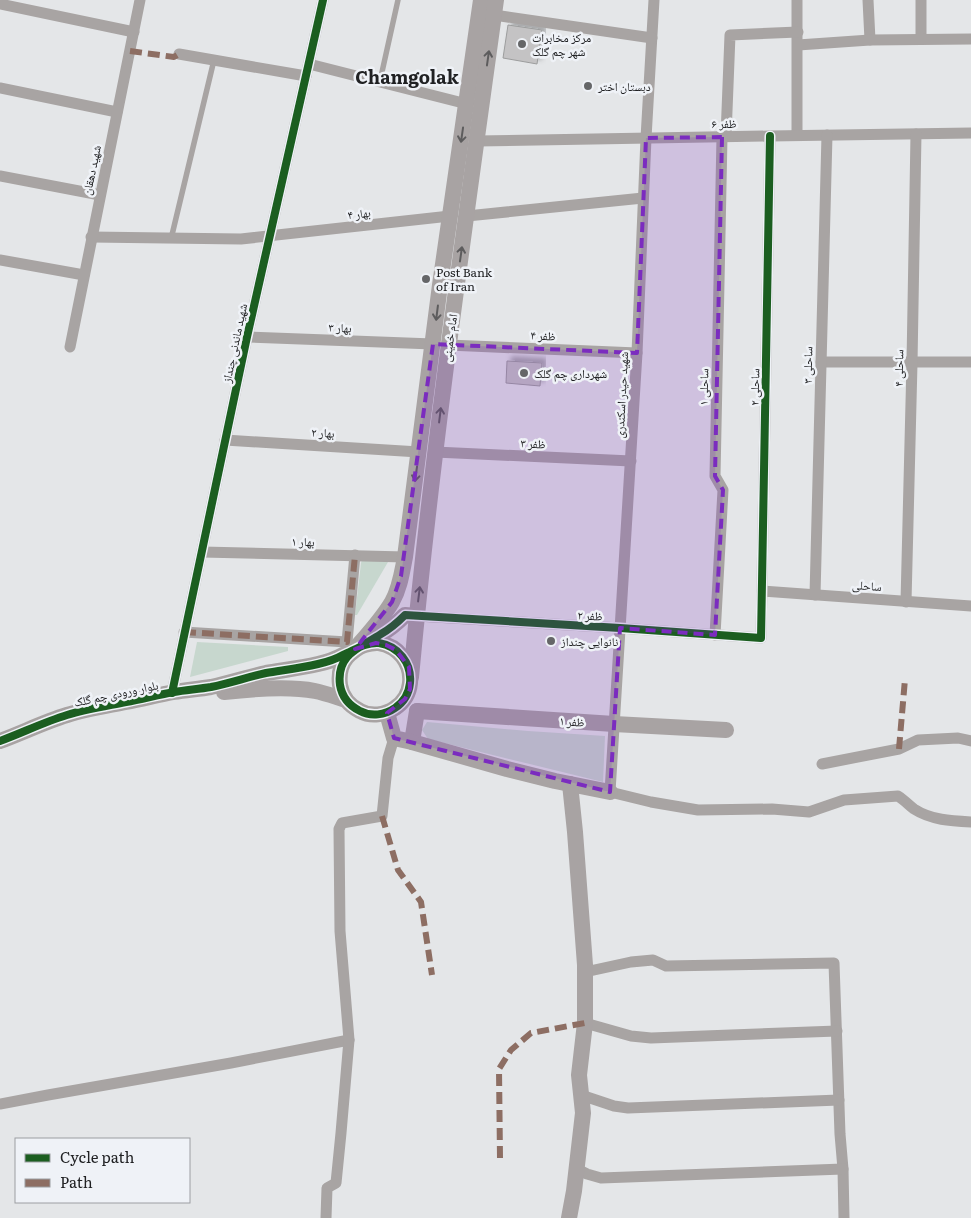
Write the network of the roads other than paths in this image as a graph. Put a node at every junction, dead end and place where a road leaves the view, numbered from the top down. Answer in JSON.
{"nodes":[{"id":1,"x":140,"y":0,"type":"edge"},
{"id":2,"x":323,"y":0,"type":"edge"},
{"id":3,"x":398,"y":0,"type":"edge"},
{"id":4,"x":481,"y":0,"type":"edge"},
{"id":5,"x":654,"y":0,"type":"edge"},
{"id":6,"x":798,"y":0,"type":"edge"},
{"id":7,"x":868,"y":0,"type":"edge"},
{"id":8,"x":921,"y":0,"type":"edge"},
{"id":9,"x":0,"y":4,"type":"edge"},
{"id":10,"x":495,"y":7,"type":"edge"},
{"id":11,"x":134,"y":32,"type":"junction"},
{"id":12,"x":798,"y":32,"type":"junction"},
{"id":13,"x":652,"y":38,"type":"junction"},
{"id":14,"x":921,"y":38,"type":"junction"},
{"id":15,"x":971,"y":39,"type":"edge"},
{"id":16,"x":870,"y":40,"type":"junction"},
{"id":17,"x":798,"y":45,"type":"junction"},
{"id":18,"x":179,"y":54,"type":"dead end"},
{"id":19,"x":214,"y":60,"type":"junction"},
{"id":20,"x":309,"y":64,"type":"junction"},
{"id":21,"x":306,"y":76,"type":"junction"},
{"id":22,"x":477,"y":81,"type":"junction"},
{"id":23,"x":380,"y":82,"type":"junction"},
{"id":24,"x":0,"y":88,"type":"edge"},
{"id":25,"x":467,"y":104,"type":"junction"},
{"id":26,"x":117,"y":112,"type":"junction"},
{"id":27,"x":971,"y":133,"type":"edge"},
{"id":28,"x":916,"y":134,"type":"junction"},
{"id":29,"x":797,"y":135,"type":"junction"},
{"id":30,"x":827,"y":135,"type":"junction"},
{"id":31,"x":724,"y":136,"type":"junction"},
{"id":32,"x":770,"y":136,"type":"junction"},
{"id":33,"x":646,"y":138,"type":"junction"},
{"id":34,"x":477,"y":141,"type":"junction"},
{"id":35,"x":0,"y":176,"type":"edge"},
{"id":36,"x":100,"y":195,"type":"junction"},
{"id":37,"x":643,"y":198,"type":"junction"},
{"id":38,"x":458,"y":216,"type":"junction"},
{"id":39,"x":270,"y":236,"type":"junction"},
{"id":40,"x":91,"y":238,"type":"junction"},
{"id":41,"x":171,"y":239,"type":"junction"},
{"id":42,"x":0,"y":260,"type":"edge"},
{"id":43,"x":84,"y":275,"type":"junction"},
{"id":44,"x":247,"y":338,"type":"junction"},
{"id":45,"x":440,"y":344,"type":"junction"},
{"id":46,"x":70,"y":346,"type":"dead end"},
{"id":47,"x":637,"y":353,"type":"junction"},
{"id":48,"x":821,"y":362,"type":"junction"},
{"id":49,"x":971,"y":362,"type":"edge"},
{"id":50,"x":912,"y":363,"type":"junction"},
{"id":51,"x":225,"y":440,"type":"junction"},
{"id":52,"x":419,"y":452,"type":"junction"},
{"id":53,"x":435,"y":452,"type":"junction"},
{"id":54,"x":631,"y":461,"type":"junction"},
{"id":55,"x":202,"y":552,"type":"junction"},
{"id":56,"x":355,"y":556,"type":"junction"},
{"id":57,"x":405,"y":556,"type":"junction"},
{"id":58,"x":762,"y":591,"type":"junction"},
{"id":59,"x":815,"y":595,"type":"junction"},
{"id":60,"x":906,"y":602,"type":"junction"},
{"id":61,"x":971,"y":606,"type":"edge"},
{"id":62,"x":416,"y":616,"type":"junction"},
{"id":63,"x":620,"y":628,"type":"junction"},
{"id":64,"x":184,"y":632,"type":"junction"},
{"id":65,"x":716,"y":635,"type":"junction"},
{"id":66,"x":761,"y":638,"type":"joint"},
{"id":67,"x":356,"y":649,"type":"junction"},
{"id":68,"x":289,"y":669,"type":"junction"},
{"id":69,"x":411,"y":677,"type":"junction"},
{"id":70,"x":292,"y":689,"type":"junction"},
{"id":71,"x":172,"y":692,"type":"junction"},
{"id":72,"x":405,"y":699,"type":"junction"},
{"id":73,"x":346,"y":700,"type":"junction"},
{"id":74,"x":418,"y":711,"type":"junction"},
{"id":75,"x":387,"y":713,"type":"junction"},
{"id":76,"x":614,"y":724,"type":"junction"},
{"id":77,"x":726,"y":730,"type":"dead end"},
{"id":78,"x":394,"y":738,"type":"junction"},
{"id":79,"x":0,"y":742,"type":"edge"},
{"id":80,"x":412,"y":742,"type":"junction"},
{"id":81,"x":971,"y":742,"type":"edge"},
{"id":82,"x":0,"y":749,"type":"edge"},
{"id":83,"x":822,"y":764,"type":"dead end"},
{"id":84,"x":570,"y":784,"type":"junction"},
{"id":85,"x":610,"y":792,"type":"junction"},
{"id":86,"x":971,"y":822,"type":"edge"},
{"id":87,"x":585,"y":972,"type":"junction"},
{"id":88,"x":585,"y":1022,"type":"junction"},
{"id":89,"x":837,"y":1031,"type":"junction"},
{"id":90,"x":349,"y":1040,"type":"junction"},
{"id":91,"x":581,"y":1095,"type":"junction"},
{"id":92,"x":839,"y":1100,"type":"junction"},
{"id":93,"x":0,"y":1104,"type":"edge"},
{"id":94,"x":577,"y":1169,"type":"junction"},
{"id":95,"x":843,"y":1169,"type":"junction"},
{"id":96,"x":326,"y":1218,"type":"edge"},
{"id":97,"x":569,"y":1218,"type":"edge"},
{"id":98,"x":844,"y":1218,"type":"edge"}],
"edges":[{"from":1,"to":11,"type":"street","name":"شهید دهقان"},
{"from":2,"to":20,"type":"street","name":"شهید ماندنی چنداز"},
{"from":3,"to":23,"type":"lane"},
{"from":4,"to":22,"type":"street","name":"امام خمینی"},
{"from":5,"to":13,"type":"street","name":"شهید حیدر اسکندری"},
{"from":6,"to":12,"type":"street"},
{"from":7,"to":16,"type":"street"},
{"from":8,"to":14,"type":"street"},
{"from":9,"to":11,"type":"street"},
{"from":10,"to":13,"type":"street"},
{"from":22,"to":10,"type":"street","name":"امام خمینی","one_way":true},
{"from":11,"to":26,"type":"street","name":"شهید دهقان"},
{"from":12,"to":17,"type":"street"},
{"from":12,"to":31,"type":"street","name":"ساحلی ۱"},
{"from":13,"to":33,"type":"street","name":"شهید حیدر اسکندری"},
{"from":14,"to":15,"type":"street"},
{"from":14,"to":16,"type":"street"},
{"from":16,"to":17,"type":"street"},
{"from":17,"to":29,"type":"street"},
{"from":18,"to":19,"type":"street"},
{"from":19,"to":21,"type":"street"},
{"from":19,"to":41,"type":"lane"},
{"from":20,"to":21,"type":"street","name":"شهید ماندنی چنداز"},
{"from":20,"to":23,"type":"street"},
{"from":21,"to":39,"type":"street","name":"شهید ماندنی چنداز"},
{"from":22,"to":25,"type":"street","name":"امام خمینی"},
{"from":22,"to":34,"type":"street","name":"امام خمینی"},
{"from":23,"to":25,"type":"street"},
{"from":24,"to":26,"type":"street"},
{"from":25,"to":38,"type":"street","name":"امام خمینی","one_way":true},
{"from":26,"to":36,"type":"street","name":"شهید دهقان"},
{"from":27,"to":28,"type":"street","name":"ظفر ۶"},
{"from":28,"to":30,"type":"street","name":"ظفر ۶"},
{"from":28,"to":50,"type":"street","name":"ساحلی ۴"},
{"from":29,"to":30,"type":"street","name":"ظفر ۶"},
{"from":29,"to":32,"type":"street","name":"ظفر ۶"},
{"from":30,"to":48,"type":"street","name":"ساحلی ۳"},
{"from":31,"to":32,"type":"street","name":"ظفر ۶"},
{"from":31,"to":33,"type":"street","name":"ظفر ۶"},
{"from":31,"to":65,"type":"street","name":"ساحلی ۱"},
{"from":32,"to":58,"type":"street","name":"ساحلی ۲"},
{"from":33,"to":34,"type":"street","name":"ظفر ۶"},
{"from":33,"to":37,"type":"street","name":"شهید حیدر اسکندری"},
{"from":34,"to":38,"type":"street","name":"امام خمینی"},
{"from":35,"to":36,"type":"street"},
{"from":36,"to":40,"type":"street","name":"شهید دهقان"},
{"from":37,"to":38,"type":"street","name":"بهار ۴"},
{"from":37,"to":47,"type":"street","name":"شهید حیدر اسکندری"},
{"from":38,"to":39,"type":"street","name":"بهار ۴"},
{"from":38,"to":45,"type":"street","name":"امام خمینی"},
{"from":39,"to":41,"type":"street","name":"بهار ۴"},
{"from":39,"to":44,"type":"street","name":"شهید ماندنی چنداز"},
{"from":40,"to":41,"type":"street","name":"بهار ۴"},
{"from":40,"to":43,"type":"street","name":"شهید دهقان"},
{"from":42,"to":43,"type":"street"},
{"from":43,"to":46,"type":"street","name":"شهید دهقان"},
{"from":44,"to":45,"type":"street","name":"بهار ۳"},
{"from":44,"to":51,"type":"street","name":"شهید ماندنی چنداز"},
{"from":45,"to":47,"type":"street","name":"ظفر ۴"},
{"from":45,"to":52,"type":"street","name":"امام خمینی"},
{"from":53,"to":45,"type":"street","name":"امام خمینی","one_way":true},
{"from":47,"to":54,"type":"street","name":"شهید حیدر اسکندری"},
{"from":48,"to":50,"type":"street"},
{"from":48,"to":59,"type":"street","name":"ساحلی ۳"},
{"from":49,"to":50,"type":"street"},
{"from":50,"to":60,"type":"street","name":"ساحلی ۴"},
{"from":51,"to":52,"type":"street","name":"بهار ۲"},
{"from":51,"to":55,"type":"street","name":"شهید ماندنی چنداز"},
{"from":52,"to":57,"type":"street","name":"امام خمینی","one_way":true},
{"from":53,"to":54,"type":"street","name":"ظفر ۳"},
{"from":62,"to":53,"type":"street","name":"امام خمینی","one_way":true},
{"from":54,"to":63,"type":"street","name":"شهید حیدر اسکندری"},
{"from":55,"to":56,"type":"street","name":"بهار ۱"},
{"from":55,"to":64,"type":"street","name":"شهید ماندنی چنداز"},
{"from":56,"to":57,"type":"street","name":"بهار ۱"},
{"from":56,"to":64,"type":"street"},
{"from":57,"to":67,"type":"street","name":"امام خمینی"},
{"from":58,"to":59,"type":"street","name":"ساحلی"},
{"from":58,"to":66,"type":"street","name":"ساحلی ۲"},
{"from":59,"to":60,"type":"street","name":"ساحلی"},
{"from":60,"to":61,"type":"street","name":"ساحلی"},
{"from":62,"to":63,"type":"street","name":"ظفر ۲"},
{"from":62,"to":67,"type":"street"},
{"from":62,"to":69,"type":"street","name":"امام خمینی"},
{"from":63,"to":65,"type":"street","name":"ظفر ۲"},
{"from":63,"to":76,"type":"street","name":"شهید حیدر اسکندری"},
{"from":64,"to":71,"type":"street","name":"شهید ماندنی چنداز"},
{"from":65,"to":66,"type":"street","name":"ظفر ۲"},
{"from":67,"to":68,"type":"street","name":"بلوار ورودی چم گلک"},
{"from":67,"to":69,"type":"street"},
{"from":67,"to":73,"type":"street"},
{"from":68,"to":70,"type":"street"},
{"from":68,"to":71,"type":"street","name":"بلوار ورودی چم گلک"},
{"from":69,"to":72,"type":"street"},
{"from":70,"to":73,"type":"street","name":"بلوار ورودی چم گلک"},
{"from":70,"to":82,"type":"street","name":"بلوار ورودی چم گلک"},
{"from":71,"to":79,"type":"street","name":"بلوار ورودی چم گلک"},
{"from":72,"to":74,"type":"street"},
{"from":72,"to":75,"type":"street"},
{"from":73,"to":75,"type":"street"},
{"from":74,"to":76,"type":"street","name":"ظفر ۱"},
{"from":74,"to":80,"type":"street"},
{"from":75,"to":78,"type":"street"},
{"from":76,"to":77,"type":"street","name":"ظفر ۱"},
{"from":76,"to":85,"type":"street","name":"شهید حیدر اسکندری"},
{"from":78,"to":80,"type":"street"},
{"from":78,"to":90,"type":"street"},
{"from":80,"to":84,"type":"street"},
{"from":81,"to":83,"type":"street"},
{"from":84,"to":85,"type":"street"},
{"from":84,"to":87,"type":"street"},
{"from":85,"to":86,"type":"street"},
{"from":87,"to":88,"type":"street"},
{"from":87,"to":89,"type":"street"},
{"from":88,"to":89,"type":"street"},
{"from":88,"to":91,"type":"street"},
{"from":89,"to":92,"type":"street"},
{"from":90,"to":93,"type":"street"},
{"from":90,"to":96,"type":"street"},
{"from":91,"to":92,"type":"street"},
{"from":91,"to":94,"type":"street"},
{"from":92,"to":95,"type":"street"},
{"from":94,"to":95,"type":"street"},
{"from":94,"to":97,"type":"street"},
{"from":95,"to":98,"type":"street"}]}
